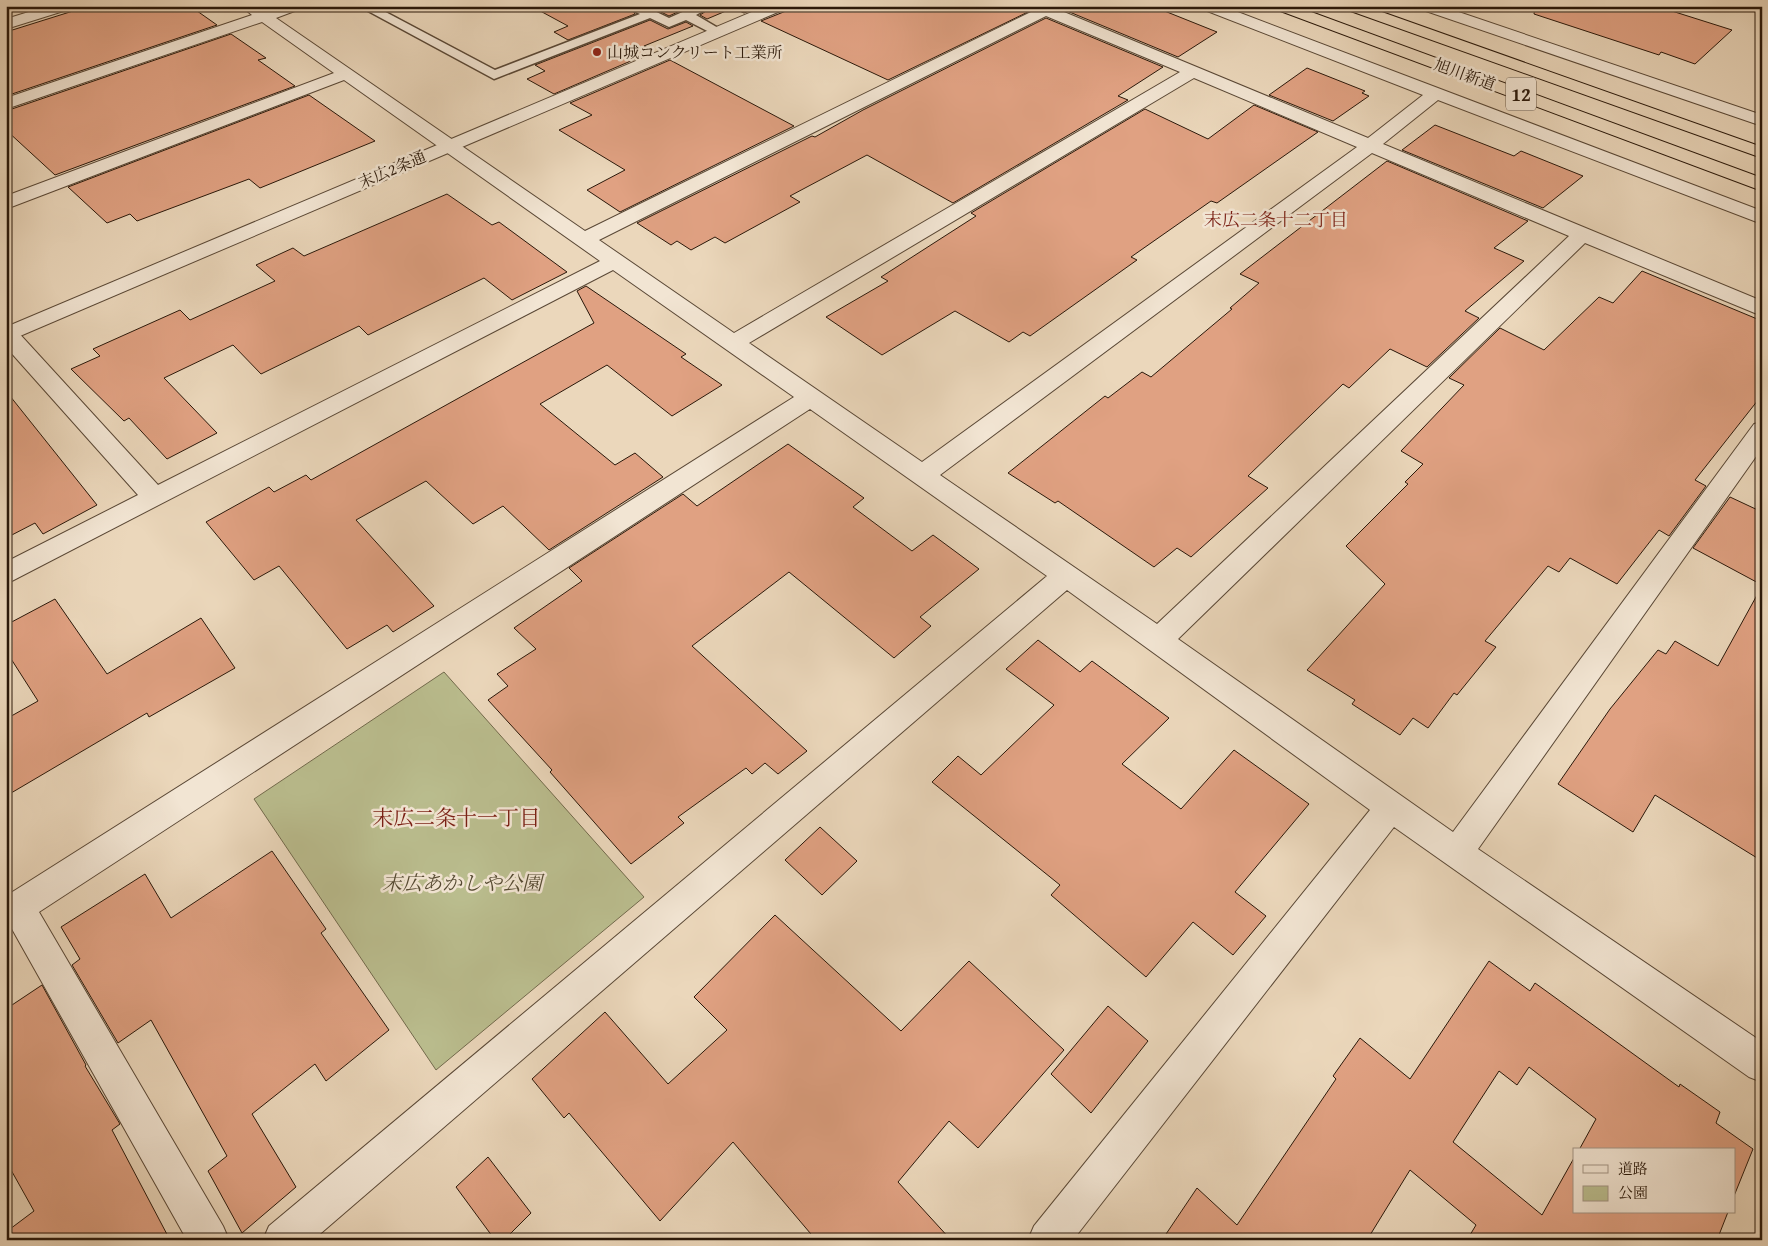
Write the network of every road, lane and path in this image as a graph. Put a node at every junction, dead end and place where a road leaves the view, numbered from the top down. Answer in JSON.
{"nodes":[{"id":1,"x":65,"y":6,"type":"edge"},
{"id":2,"x":295,"y":6,"type":"edge"},
{"id":3,"x":387,"y":6,"type":"edge"},
{"id":4,"x":635,"y":6,"type":"edge"},
{"id":5,"x":706,"y":6,"type":"edge"},
{"id":6,"x":780,"y":6,"type":"edge"},
{"id":7,"x":1207,"y":6,"type":"edge"},
{"id":8,"x":1280,"y":6,"type":"edge"},
{"id":9,"x":1350,"y":6,"type":"edge"},
{"id":10,"x":1425,"y":6,"type":"edge"},
{"id":11,"x":1040,"y":8,"type":"edge"},
{"id":12,"x":257,"y":11,"type":"edge"},
{"id":13,"x":650,"y":14,"type":"junction"},
{"id":14,"x":686,"y":15,"type":"junction"},
{"id":15,"x":6,"y":24,"type":"edge"},
{"id":16,"x":719,"y":32,"type":"junction"},
{"id":17,"x":1192,"y":72,"type":"junction"},
{"id":18,"x":346,"y":74,"type":"junction"},
{"id":19,"x":1436,"y":93,"type":"junction"},
{"id":20,"x":6,"y":104,"type":"edge"},
{"id":21,"x":1762,"y":122,"type":"edge"},
{"id":22,"x":1371,"y":145,"type":"junction"},
{"id":23,"x":447,"y":146,"type":"junction"},
{"id":24,"x":1762,"y":153,"type":"edge"},
{"id":25,"x":1762,"y":184,"type":"edge"},
{"id":26,"x":6,"y":202,"type":"edge"},
{"id":27,"x":1762,"y":218,"type":"edge"},
{"id":28,"x":1583,"y":234,"type":"junction"},
{"id":29,"x":582,"y":240,"type":"junction"},
{"id":30,"x":613,"y":262,"type":"junction"},
{"id":31,"x":1762,"y":308,"type":"edge"},
{"id":32,"x":7,"y":335,"type":"edge"},
{"id":33,"x":733,"y":343,"type":"junction"},
{"id":34,"x":810,"y":398,"type":"junction"},
{"id":35,"x":1762,"y":430,"type":"edge"},
{"id":36,"x":921,"y":476,"type":"junction"},
{"id":37,"x":155,"y":498,"type":"junction"},
{"id":38,"x":6,"y":574,"type":"edge"},
{"id":39,"x":1066,"y":575,"type":"junction"},
{"id":40,"x":1159,"y":640,"type":"junction"},
{"id":41,"x":1391,"y":807,"type":"junction"},
{"id":42,"x":1457,"y":852,"type":"junction"},
{"id":43,"x":12,"y":911,"type":"edge"},
{"id":44,"x":1762,"y":1064,"type":"edge"},
{"id":45,"x":210,"y":1240,"type":"edge"},
{"id":46,"x":283,"y":1240,"type":"edge"},
{"id":47,"x":1048,"y":1240,"type":"edge"}],
"edges":[{"from":1,"to":15,"type":"street"},
{"from":2,"to":12,"type":"street"},
{"from":3,"to":13,"type":"lane"},
{"from":4,"to":13,"type":"lane"},
{"from":5,"to":14,"type":"lane"},
{"from":6,"to":16,"type":"street","name":"末広2条通"},
{"from":7,"to":19,"type":"street"},
{"from":8,"to":25,"type":"highway","name":"旭川新道","number":"12"},
{"from":9,"to":24,"type":"highway","name":"旭川新道","number":"12"},
{"from":10,"to":21,"type":"street"},
{"from":11,"to":17,"type":"street"},
{"from":11,"to":29,"type":"street"},
{"from":12,"to":18,"type":"street"},
{"from":12,"to":20,"type":"street"},
{"from":13,"to":14,"type":"lane"},
{"from":14,"to":16,"type":"lane"},
{"from":16,"to":23,"type":"street","name":"末広2条通"},
{"from":17,"to":22,"type":"street"},
{"from":17,"to":33,"type":"street"},
{"from":18,"to":23,"type":"street"},
{"from":18,"to":26,"type":"street"},
{"from":19,"to":22,"type":"street"},
{"from":19,"to":27,"type":"street"},
{"from":22,"to":28,"type":"street"},
{"from":22,"to":36,"type":"street"},
{"from":23,"to":29,"type":"street"},
{"from":23,"to":32,"type":"street","name":"末広2条通"},
{"from":28,"to":31,"type":"street"},
{"from":28,"to":40,"type":"street"},
{"from":29,"to":30,"type":"street"},
{"from":30,"to":33,"type":"street"},
{"from":30,"to":37,"type":"street"},
{"from":32,"to":37,"type":"street"},
{"from":33,"to":34,"type":"street"},
{"from":34,"to":36,"type":"street"},
{"from":34,"to":43,"type":"street"},
{"from":35,"to":42,"type":"street"},
{"from":36,"to":39,"type":"street"},
{"from":37,"to":38,"type":"street"},
{"from":39,"to":40,"type":"street"},
{"from":39,"to":46,"type":"street"},
{"from":40,"to":41,"type":"street"},
{"from":41,"to":42,"type":"street"},
{"from":41,"to":47,"type":"street"},
{"from":42,"to":44,"type":"street"},
{"from":43,"to":45,"type":"street"}]}
